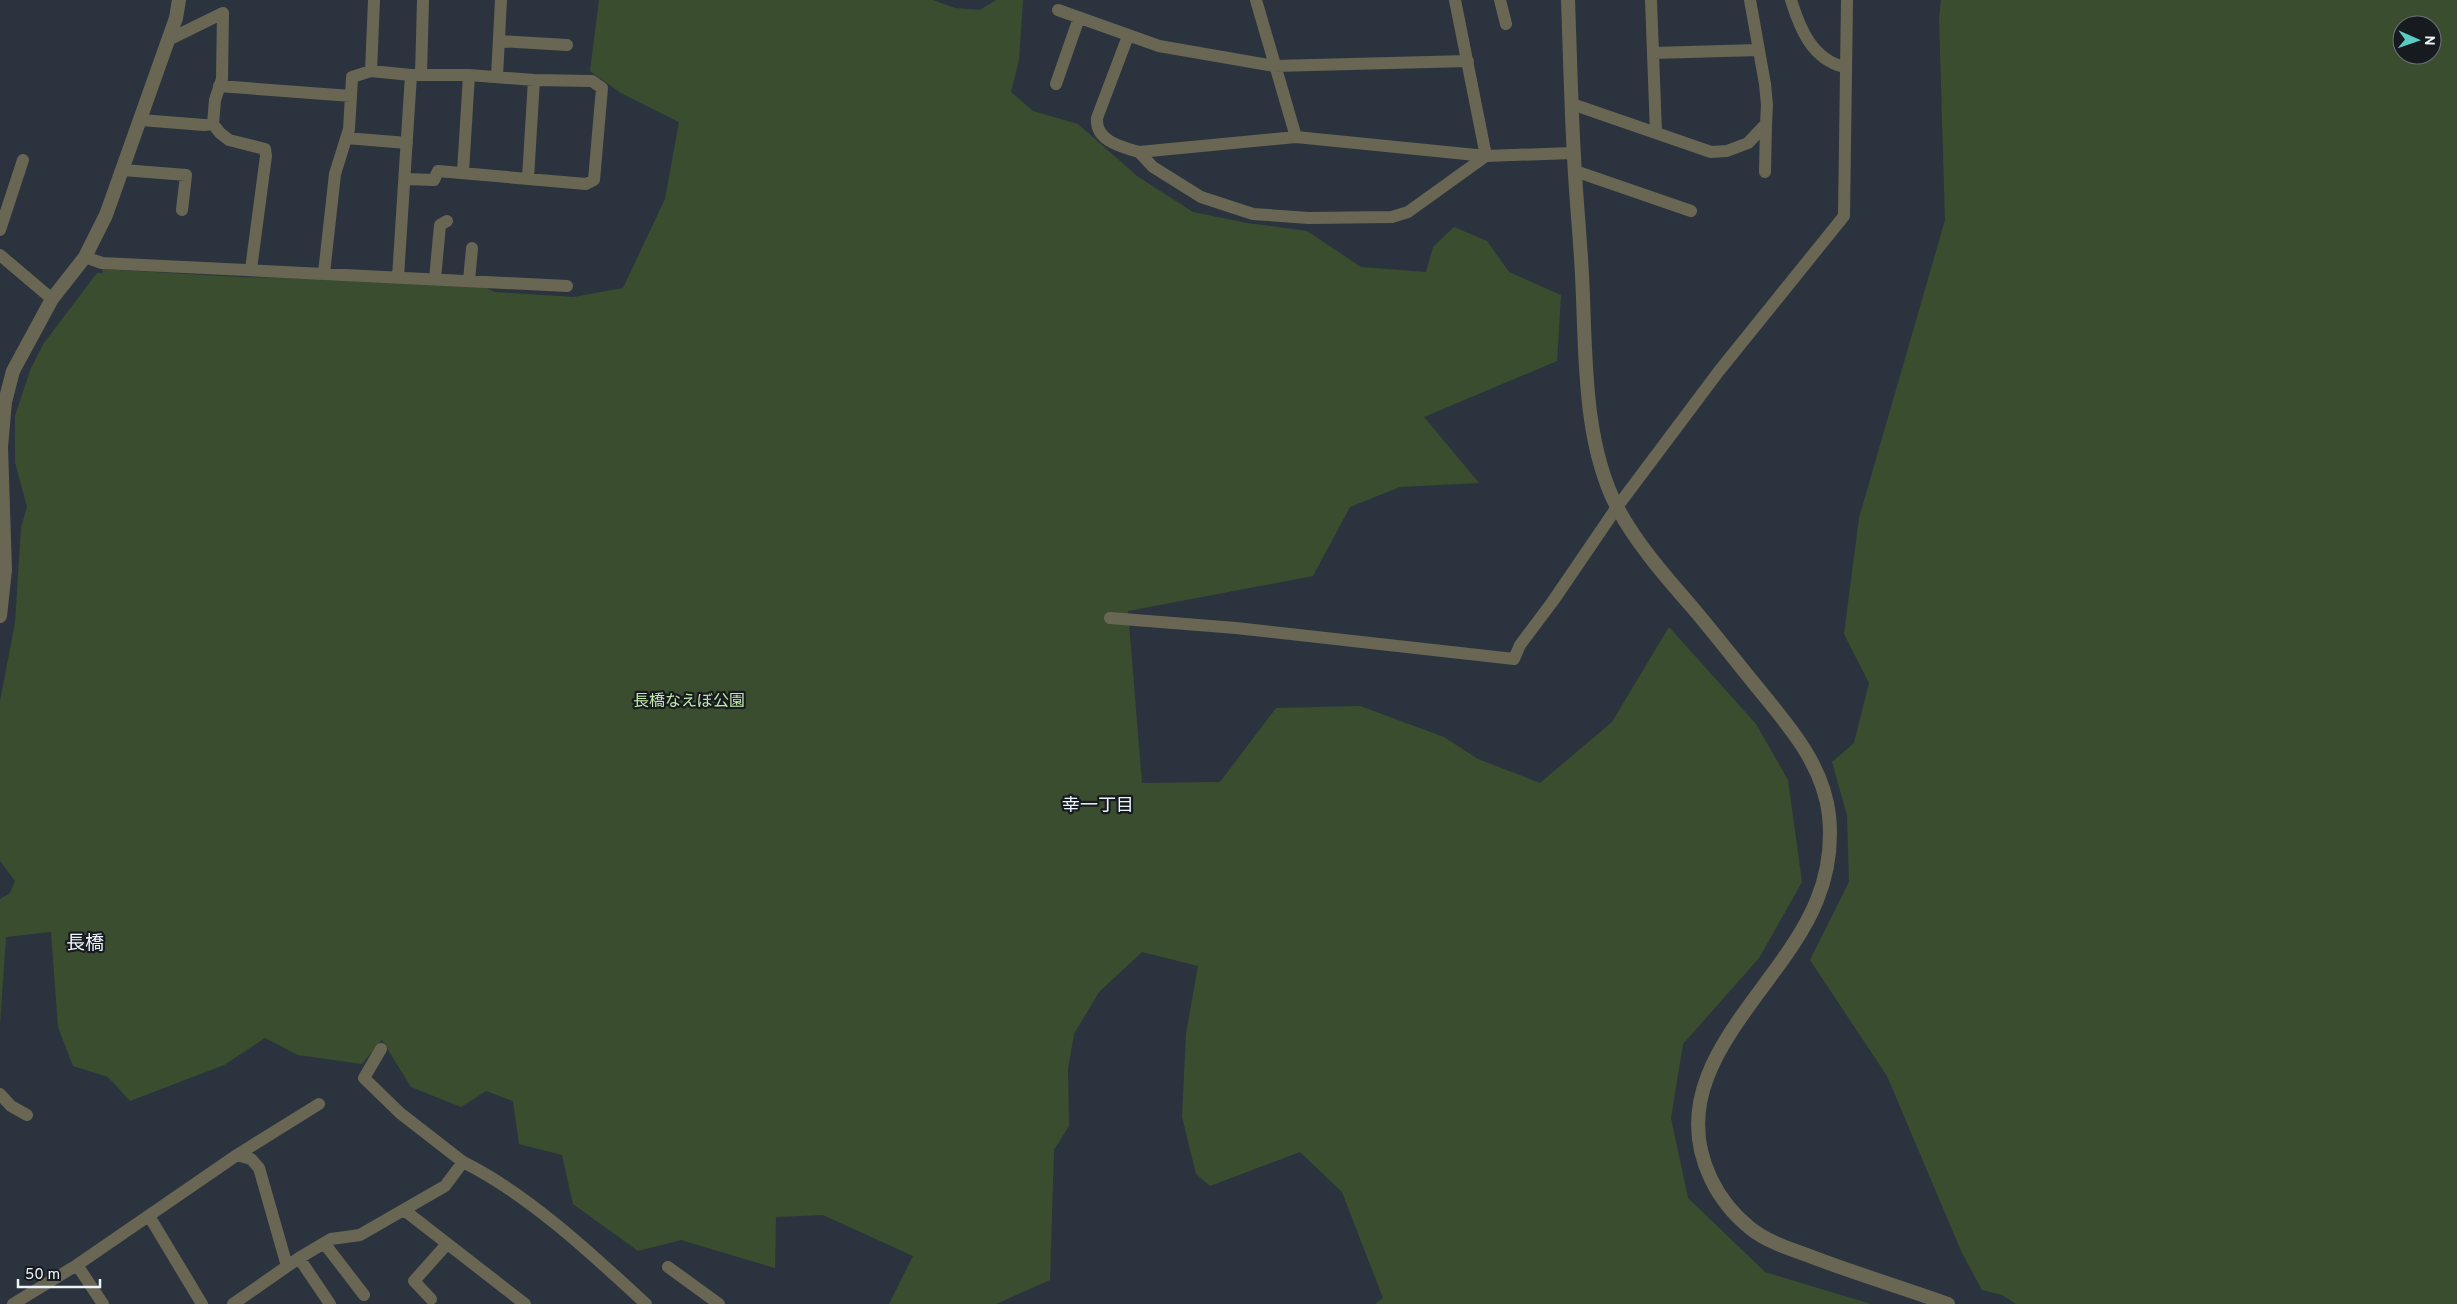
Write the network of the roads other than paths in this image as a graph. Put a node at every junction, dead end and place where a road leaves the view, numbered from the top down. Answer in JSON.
{"nodes":[{"id":1,"x":179,"y":0,"type":"edge"},
{"id":2,"x":374,"y":0,"type":"edge"},
{"id":3,"x":423,"y":0,"type":"edge"},
{"id":4,"x":501,"y":0,"type":"edge"},
{"id":5,"x":1256,"y":0,"type":"edge"},
{"id":6,"x":1455,"y":0,"type":"edge"},
{"id":7,"x":1500,"y":0,"type":"edge"},
{"id":8,"x":1568,"y":0,"type":"edge"},
{"id":9,"x":1651,"y":0,"type":"edge"},
{"id":10,"x":1750,"y":0,"type":"edge"},
{"id":11,"x":1791,"y":0,"type":"edge"},
{"id":12,"x":1846,"y":0,"type":"edge"},
{"id":13,"x":1058,"y":10,"type":"dead end"},
{"id":14,"x":1079,"y":18,"type":"junction"},
{"id":15,"x":1506,"y":24,"type":"dead end"},
{"id":16,"x":1128,"y":36,"type":"junction"},
{"id":17,"x":168,"y":40,"type":"junction"},
{"id":18,"x":499,"y":41,"type":"junction"},
{"id":19,"x":566,"y":45,"type":"dead end"},
{"id":20,"x":1759,"y":50,"type":"junction"},
{"id":21,"x":1653,"y":53,"type":"junction"},
{"id":22,"x":1468,"y":61,"type":"junction"},
{"id":23,"x":1274,"y":66,"type":"junction"},
{"id":24,"x":1844,"y":67,"type":"junction"},
{"id":25,"x":371,"y":71,"type":"junction"},
{"id":26,"x":416,"y":75,"type":"junction"},
{"id":27,"x":469,"y":75,"type":"junction"},
{"id":28,"x":497,"y":76,"type":"junction"},
{"id":29,"x":534,"y":80,"type":"junction"},
{"id":30,"x":1056,"y":84,"type":"dead end"},
{"id":31,"x":219,"y":86,"type":"junction"},
{"id":32,"x":352,"y":96,"type":"junction"},
{"id":33,"x":1572,"y":104,"type":"junction"},
{"id":34,"x":141,"y":120,"type":"junction"},
{"id":35,"x":214,"y":124,"type":"junction"},
{"id":36,"x":1766,"y":124,"type":"junction"},
{"id":37,"x":1656,"y":133,"type":"junction"},
{"id":38,"x":346,"y":138,"type":"junction"},
{"id":39,"x":1296,"y":138,"type":"junction"},
{"id":40,"x":407,"y":142,"type":"junction"},
{"id":41,"x":1140,"y":152,"type":"junction"},
{"id":42,"x":1574,"y":153,"type":"junction"},
{"id":43,"x":1486,"y":156,"type":"junction"},
{"id":44,"x":23,"y":160,"type":"dead end"},
{"id":45,"x":123,"y":170,"type":"junction"},
{"id":46,"x":1575,"y":171,"type":"junction"},
{"id":47,"x":463,"y":172,"type":"junction"},
{"id":48,"x":1765,"y":172,"type":"dead end"},
{"id":49,"x":528,"y":178,"type":"junction"},
{"id":50,"x":405,"y":179,"type":"junction"},
{"id":51,"x":182,"y":210,"type":"dead end"},
{"id":52,"x":1691,"y":211,"type":"dead end"},
{"id":53,"x":447,"y":221,"type":"dead end"},
{"id":54,"x":0,"y":230,"type":"edge"},
{"id":55,"x":472,"y":248,"type":"dead end"},
{"id":56,"x":0,"y":255,"type":"edge"},
{"id":57,"x":85,"y":257,"type":"junction"},
{"id":58,"x":251,"y":269,"type":"junction"},
{"id":59,"x":324,"y":273,"type":"junction"},
{"id":60,"x":398,"y":277,"type":"junction"},
{"id":61,"x":435,"y":279,"type":"junction"},
{"id":62,"x":469,"y":281,"type":"junction"},
{"id":63,"x":567,"y":286,"type":"dead end"},
{"id":64,"x":52,"y":299,"type":"junction"},
{"id":65,"x":1617,"y":507,"type":"junction"},
{"id":66,"x":0,"y":616,"type":"edge"},
{"id":67,"x":1110,"y":618,"type":"dead end"},
{"id":68,"x":381,"y":1049,"type":"dead end"},
{"id":69,"x":0,"y":1094,"type":"edge"},
{"id":70,"x":319,"y":1104,"type":"dead end"},
{"id":71,"x":28,"y":1115,"type":"dead end"},
{"id":72,"x":237,"y":1155,"type":"junction"},
{"id":73,"x":463,"y":1162,"type":"junction"},
{"id":74,"x":404,"y":1210,"type":"junction"},
{"id":75,"x":149,"y":1216,"type":"junction"},
{"id":76,"x":324,"y":1243,"type":"junction"},
{"id":77,"x":448,"y":1244,"type":"junction"},
{"id":78,"x":299,"y":1258,"type":"junction"},
{"id":79,"x":77,"y":1265,"type":"junction"},
{"id":80,"x":287,"y":1266,"type":"junction"},
{"id":81,"x":668,"y":1267,"type":"dead end"},
{"id":82,"x":364,"y":1295,"type":"dead end"},
{"id":83,"x":431,"y":1299,"type":"dead end"},
{"id":84,"x":515,"y":1302,"type":"edge"},
{"id":85,"x":13,"y":1304,"type":"edge"},
{"id":86,"x":103,"y":1304,"type":"edge"},
{"id":87,"x":202,"y":1304,"type":"edge"},
{"id":88,"x":233,"y":1304,"type":"edge"},
{"id":89,"x":330,"y":1304,"type":"edge"},
{"id":90,"x":646,"y":1304,"type":"edge"},
{"id":91,"x":719,"y":1304,"type":"edge"},
{"id":92,"x":1948,"y":1304,"type":"edge"}],
"edges":[{"from":1,"to":17,"type":"street"},
{"from":2,"to":25,"type":"street"},
{"from":3,"to":26,"type":"street"},
{"from":4,"to":18,"type":"street"},
{"from":5,"to":23,"type":"street"},
{"from":6,"to":22,"type":"street"},
{"from":7,"to":15,"type":"street"},
{"from":8,"to":33,"type":"street"},
{"from":9,"to":21,"type":"street"},
{"from":10,"to":20,"type":"street"},
{"from":11,"to":24,"type":"street"},
{"from":12,"to":24,"type":"street"},
{"from":13,"to":14,"type":"street"},
{"from":14,"to":16,"type":"street"},
{"from":14,"to":30,"type":"street"},
{"from":16,"to":23,"type":"street"},
{"from":16,"to":41,"type":"street"},
{"from":17,"to":31,"type":"street"},
{"from":17,"to":34,"type":"street"},
{"from":18,"to":19,"type":"street"},
{"from":18,"to":28,"type":"street"},
{"from":20,"to":21,"type":"street"},
{"from":20,"to":36,"type":"street"},
{"from":21,"to":37,"type":"street"},
{"from":22,"to":23,"type":"street"},
{"from":22,"to":43,"type":"street"},
{"from":23,"to":39,"type":"street"},
{"from":24,"to":65,"type":"street"},
{"from":25,"to":26,"type":"street"},
{"from":25,"to":32,"type":"street"},
{"from":26,"to":27,"type":"street"},
{"from":26,"to":40,"type":"street"},
{"from":27,"to":28,"type":"street"},
{"from":27,"to":47,"type":"street"},
{"from":28,"to":29,"type":"street"},
{"from":29,"to":49,"type":"street"},
{"from":29,"to":49,"type":"street"},
{"from":31,"to":32,"type":"street"},
{"from":31,"to":35,"type":"street"},
{"from":32,"to":38,"type":"street"},
{"from":33,"to":37,"type":"street"},
{"from":33,"to":42,"type":"street"},
{"from":34,"to":35,"type":"street"},
{"from":34,"to":45,"type":"street"},
{"from":35,"to":58,"type":"street"},
{"from":36,"to":37,"type":"street"},
{"from":36,"to":48,"type":"street"},
{"from":38,"to":40,"type":"street"},
{"from":38,"to":59,"type":"street"},
{"from":39,"to":41,"type":"street"},
{"from":39,"to":43,"type":"street"},
{"from":40,"to":50,"type":"street"},
{"from":41,"to":43,"type":"street"},
{"from":42,"to":43,"type":"street"},
{"from":42,"to":46,"type":"street"},
{"from":44,"to":54,"type":"street"},
{"from":45,"to":51,"type":"street"},
{"from":45,"to":57,"type":"street"},
{"from":46,"to":52,"type":"street"},
{"from":46,"to":65,"type":"street"},
{"from":47,"to":49,"type":"street"},
{"from":47,"to":50,"type":"street"},
{"from":50,"to":60,"type":"street"},
{"from":53,"to":61,"type":"street"},
{"from":55,"to":62,"type":"street"},
{"from":56,"to":64,"type":"street"},
{"from":57,"to":58,"type":"street"},
{"from":57,"to":64,"type":"street"},
{"from":58,"to":59,"type":"street"},
{"from":59,"to":60,"type":"street"},
{"from":60,"to":61,"type":"street"},
{"from":61,"to":62,"type":"street"},
{"from":62,"to":63,"type":"street"},
{"from":64,"to":66,"type":"street"},
{"from":65,"to":67,"type":"street"},
{"from":65,"to":92,"type":"street"},
{"from":68,"to":73,"type":"street"},
{"from":69,"to":71,"type":"street"},
{"from":70,"to":72,"type":"street"},
{"from":72,"to":75,"type":"street"},
{"from":72,"to":80,"type":"street"},
{"from":73,"to":74,"type":"street"},
{"from":73,"to":90,"type":"street"},
{"from":74,"to":76,"type":"street"},
{"from":74,"to":77,"type":"street"},
{"from":75,"to":79,"type":"street"},
{"from":75,"to":87,"type":"street"},
{"from":76,"to":78,"type":"street"},
{"from":76,"to":82,"type":"street"},
{"from":77,"to":83,"type":"street"},
{"from":77,"to":84,"type":"street"},
{"from":78,"to":80,"type":"street"},
{"from":78,"to":89,"type":"street"},
{"from":79,"to":85,"type":"street"},
{"from":79,"to":86,"type":"street"},
{"from":80,"to":88,"type":"street"},
{"from":81,"to":91,"type":"street"}]}
